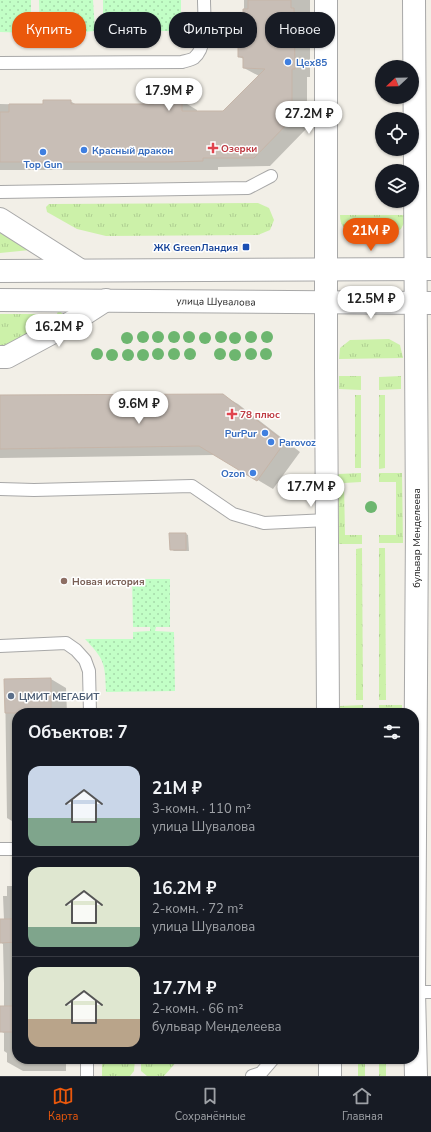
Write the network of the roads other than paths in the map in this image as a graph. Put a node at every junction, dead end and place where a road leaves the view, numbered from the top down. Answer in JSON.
{"nodes":[{"id":1,"x":204,"y":0,"type":"edge"},
{"id":2,"x":326,"y":0,"type":"edge"},
{"id":3,"x":414,"y":0,"type":"edge"},
{"id":4,"x":0,"y":63,"type":"edge"},
{"id":5,"x":271,"y":176,"type":"dead end"},
{"id":6,"x":0,"y":192,"type":"edge"},
{"id":7,"x":0,"y":219,"type":"edge"},
{"id":8,"x":326,"y":269,"type":"junction"},
{"id":9,"x":423,"y":269,"type":"edge"},
{"id":10,"x":80,"y":270,"type":"junction"},
{"id":11,"x":0,"y":271,"type":"edge"},
{"id":12,"x":0,"y":300,"type":"edge"},
{"id":13,"x":106,"y":300,"type":"junction"},
{"id":14,"x":327,"y":303,"type":"junction"},
{"id":15,"x":423,"y":303,"type":"edge"},
{"id":16,"x":0,"y":357,"type":"edge"},
{"id":17,"x":0,"y":489,"type":"edge"},
{"id":18,"x":328,"y":520,"type":"junction"},
{"id":19,"x":424,"y":524,"type":"edge"},
{"id":20,"x":0,"y":646,"type":"edge"},
{"id":21,"x":90,"y":708,"type":"edge"},
{"id":22,"x":328,"y":708,"type":"edge"},
{"id":23,"x":419,"y":758,"type":"edge"},
{"id":24,"x":0,"y":849,"type":"edge"},
{"id":25,"x":12,"y":849,"type":"edge"},
{"id":26,"x":419,"y":992,"type":"edge"},
{"id":27,"x":431,"y":992,"type":"edge"},
{"id":28,"x":87,"y":1064,"type":"edge"},
{"id":29,"x":269,"y":1064,"type":"edge"},
{"id":30,"x":330,"y":1064,"type":"edge"},
{"id":31,"x":416,"y":1064,"type":"edge"},
{"id":32,"x":87,"y":1076,"type":"edge"},
{"id":33,"x":252,"y":1076,"type":"edge"},
{"id":34,"x":330,"y":1076,"type":"edge"},
{"id":35,"x":416,"y":1076,"type":"edge"}],
"edges":[{"from":1,"to":4,"type":"lane"},
{"from":2,"to":8,"type":"street"},
{"from":3,"to":9,"type":"street","name":"бульвар Менделеева"},
{"from":5,"to":6,"type":"lane"},
{"from":7,"to":10,"type":"street"},
{"from":8,"to":9,"type":"street"},
{"from":8,"to":10,"type":"street"},
{"from":8,"to":14,"type":"street"},
{"from":9,"to":15,"type":"street","name":"бульвар Менделеева"},
{"from":10,"to":11,"type":"street"},
{"from":12,"to":13,"type":"street","name":"улица Шувалова"},
{"from":13,"to":14,"type":"street","name":"улица Шувалова"},
{"from":13,"to":16,"type":"street"},
{"from":14,"to":15,"type":"street","name":"улица Шувалова"},
{"from":14,"to":18,"type":"street"},
{"from":15,"to":19,"type":"street","name":"бульвар Менделеева"},
{"from":17,"to":18,"type":"lane"},
{"from":18,"to":22,"type":"street"},
{"from":19,"to":23,"type":"street","name":"бульвар Менделеева"},
{"from":20,"to":21,"type":"lane"},
{"from":24,"to":25,"type":"lane"},
{"from":26,"to":27,"type":"lane"},
{"from":28,"to":32,"type":"lane"},
{"from":29,"to":33,"type":"lane"},
{"from":30,"to":34,"type":"street"},
{"from":31,"to":35,"type":"street","name":"бульвар Менделеева"}]}
